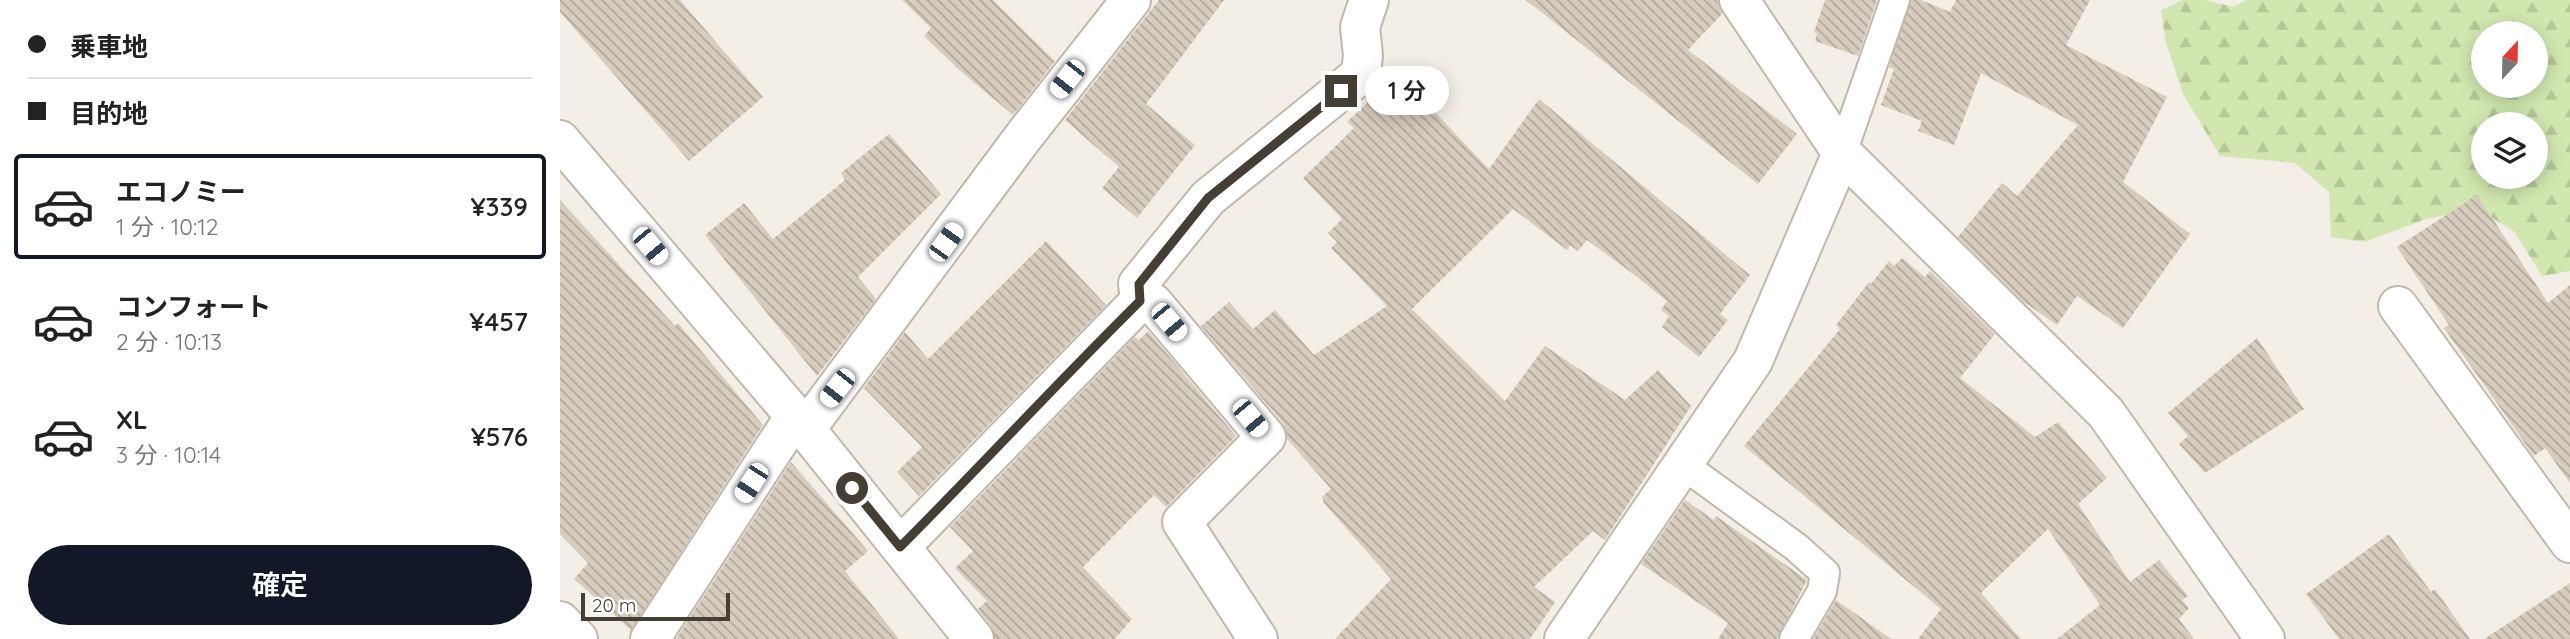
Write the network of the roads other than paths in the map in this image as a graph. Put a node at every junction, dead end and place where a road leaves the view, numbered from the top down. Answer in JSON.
{"nodes":[{"id":1,"x":1131,"y":0,"type":"edge"},
{"id":2,"x":1369,"y":0,"type":"edge"},
{"id":3,"x":1739,"y":0,"type":"edge"},
{"id":4,"x":1895,"y":0,"type":"edge"},
{"id":5,"x":560,"y":140,"type":"edge"},
{"id":6,"x":1842,"y":153,"type":"junction"},
{"id":7,"x":1140,"y":301,"type":"junction"},
{"id":8,"x":2398,"y":306,"type":"dead end"},
{"id":9,"x":800,"y":423,"type":"junction"},
{"id":10,"x":1682,"y":464,"type":"junction"},
{"id":11,"x":2570,"y":543,"type":"edge"},
{"id":12,"x":900,"y":547,"type":"junction"},
{"id":13,"x":560,"y":621,"type":"edge"},
{"id":14,"x":578,"y":639,"type":"edge"},
{"id":15,"x":650,"y":639,"type":"edge"},
{"id":16,"x":974,"y":639,"type":"edge"},
{"id":17,"x":1258,"y":639,"type":"edge"},
{"id":18,"x":1564,"y":639,"type":"edge"},
{"id":19,"x":1794,"y":639,"type":"edge"},
{"id":20,"x":2265,"y":639,"type":"edge"}],
"edges":[{"from":1,"to":9,"type":"street"},
{"from":2,"to":7,"type":"street"},
{"from":3,"to":6,"type":"street"},
{"from":4,"to":6,"type":"lane"},
{"from":5,"to":9,"type":"street"},
{"from":6,"to":10,"type":"street"},
{"from":6,"to":20,"type":"street"},
{"from":7,"to":12,"type":"street"},
{"from":7,"to":17,"type":"street"},
{"from":8,"to":11,"type":"street"},
{"from":9,"to":12,"type":"street"},
{"from":9,"to":15,"type":"street"},
{"from":10,"to":18,"type":"street"},
{"from":10,"to":19,"type":"lane"},
{"from":12,"to":16,"type":"street"},
{"from":13,"to":14,"type":"street"}]}
